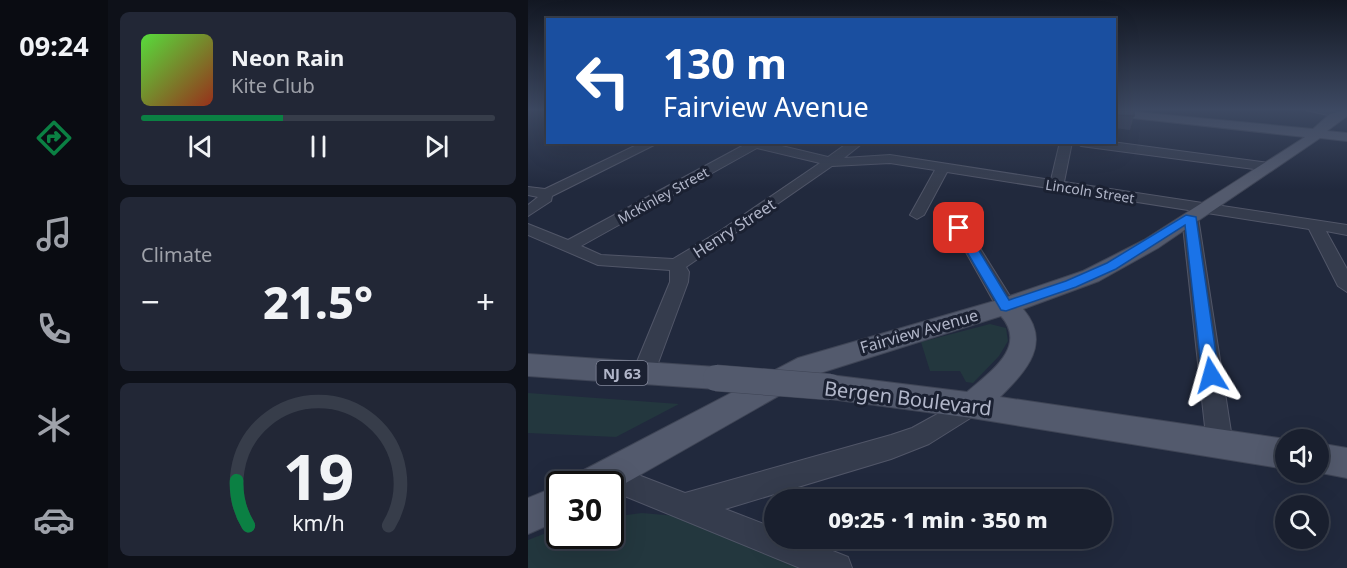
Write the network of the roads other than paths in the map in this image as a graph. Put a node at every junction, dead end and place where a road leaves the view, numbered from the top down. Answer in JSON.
{"nodes":[{"id":1,"x":1319,"y":137,"type":"edge"},
{"id":2,"x":635,"y":144,"type":"edge"},
{"id":3,"x":649,"y":144,"type":"edge"},
{"id":4,"x":752,"y":144,"type":"edge"},
{"id":5,"x":758,"y":144,"type":"edge"},
{"id":6,"x":856,"y":144,"type":"edge"},
{"id":7,"x":1066,"y":144,"type":"edge"},
{"id":8,"x":1097,"y":144,"type":"edge"},
{"id":9,"x":833,"y":162,"type":"junction"},
{"id":10,"x":1269,"y":167,"type":"junction"},
{"id":11,"x":942,"y":168,"type":"junction"},
{"id":12,"x":1056,"y":186,"type":"junction"},
{"id":13,"x":536,"y":192,"type":"edge"},
{"id":14,"x":528,"y":212,"type":"edge"},
{"id":15,"x":951,"y":213,"type":"dead end"},
{"id":16,"x":1197,"y":213,"type":"junction"},
{"id":17,"x":917,"y":215,"type":"dead end"},
{"id":18,"x":1315,"y":225,"type":"junction"},
{"id":19,"x":528,"y":229,"type":"edge"},
{"id":20,"x":1347,"y":230,"type":"edge"},
{"id":21,"x":568,"y":247,"type":"junction"},
{"id":22,"x":676,"y":265,"type":"junction"},
{"id":23,"x":1347,"y":286,"type":"edge"},
{"id":24,"x":1006,"y":306,"type":"junction"},
{"id":25,"x":528,"y":365,"type":"edge"},
{"id":26,"x":643,"y":374,"type":"junction"},
{"id":27,"x":972,"y":405,"type":"junction"},
{"id":28,"x":1220,"y":445,"type":"junction"},
{"id":29,"x":1275,"y":452,"type":"edge"},
{"id":30,"x":1329,"y":460,"type":"edge"},
{"id":31,"x":1347,"y":463,"type":"edge"},
{"id":32,"x":616,"y":471,"type":"edge"},
{"id":33,"x":624,"y":488,"type":"edge"},
{"id":34,"x":546,"y":508,"type":"edge"},
{"id":35,"x":682,"y":508,"type":"junction"},
{"id":36,"x":528,"y":516,"type":"edge"},
{"id":37,"x":837,"y":568,"type":"edge"}],
"edges":[{"from":1,"to":10,"type":"main road","name":"Fairview Avenue"},
{"from":2,"to":13,"type":"street"},
{"from":3,"to":13,"type":"street"},
{"from":4,"to":21,"type":"street","name":"McKinley Street"},
{"from":5,"to":9,"type":"street"},
{"from":6,"to":9,"type":"street","name":"Henry Street"},
{"from":7,"to":12,"type":"street"},
{"from":8,"to":10,"type":"street"},
{"from":9,"to":11,"type":"street","name":"Lincoln Street"},
{"from":9,"to":22,"type":"street","name":"Henry Street"},
{"from":10,"to":16,"type":"main road","name":"Fairview Avenue"},
{"from":11,"to":12,"type":"street","name":"Lincoln Street"},
{"from":11,"to":17,"type":"street"},
{"from":12,"to":16,"type":"street","name":"Lincoln Street"},
{"from":13,"to":14,"type":"street"},
{"from":15,"to":24,"type":"street"},
{"from":16,"to":18,"type":"street","name":"Lincoln Street"},
{"from":16,"to":24,"type":"main road","name":"Fairview Avenue"},
{"from":16,"to":28,"type":"street"},
{"from":18,"to":20,"type":"street","name":"Lincoln Street"},
{"from":18,"to":23,"type":"street"},
{"from":19,"to":21,"type":"street"},
{"from":21,"to":22,"type":"street"},
{"from":22,"to":26,"type":"street","name":"Henry Street"},
{"from":24,"to":27,"type":"main road"},
{"from":24,"to":32,"type":"main road","name":"Fairview Avenue"},
{"from":25,"to":26,"type":"main road","name":"Bergen Boulevard","number":"NJ 63"},
{"from":26,"to":27,"type":"main road","name":"Bergen Boulevard","number":"NJ 63","bridge":true},
{"from":27,"to":28,"type":"main road","name":"Bergen Boulevard","number":"NJ 63"},
{"from":27,"to":35,"type":"street"},
{"from":28,"to":29,"type":"main road","name":"Bergen Boulevard","number":"NJ 63"},
{"from":30,"to":31,"type":"main road"},
{"from":33,"to":35,"type":"street"},
{"from":34,"to":36,"type":"main road"},
{"from":35,"to":37,"type":"street"}]}
